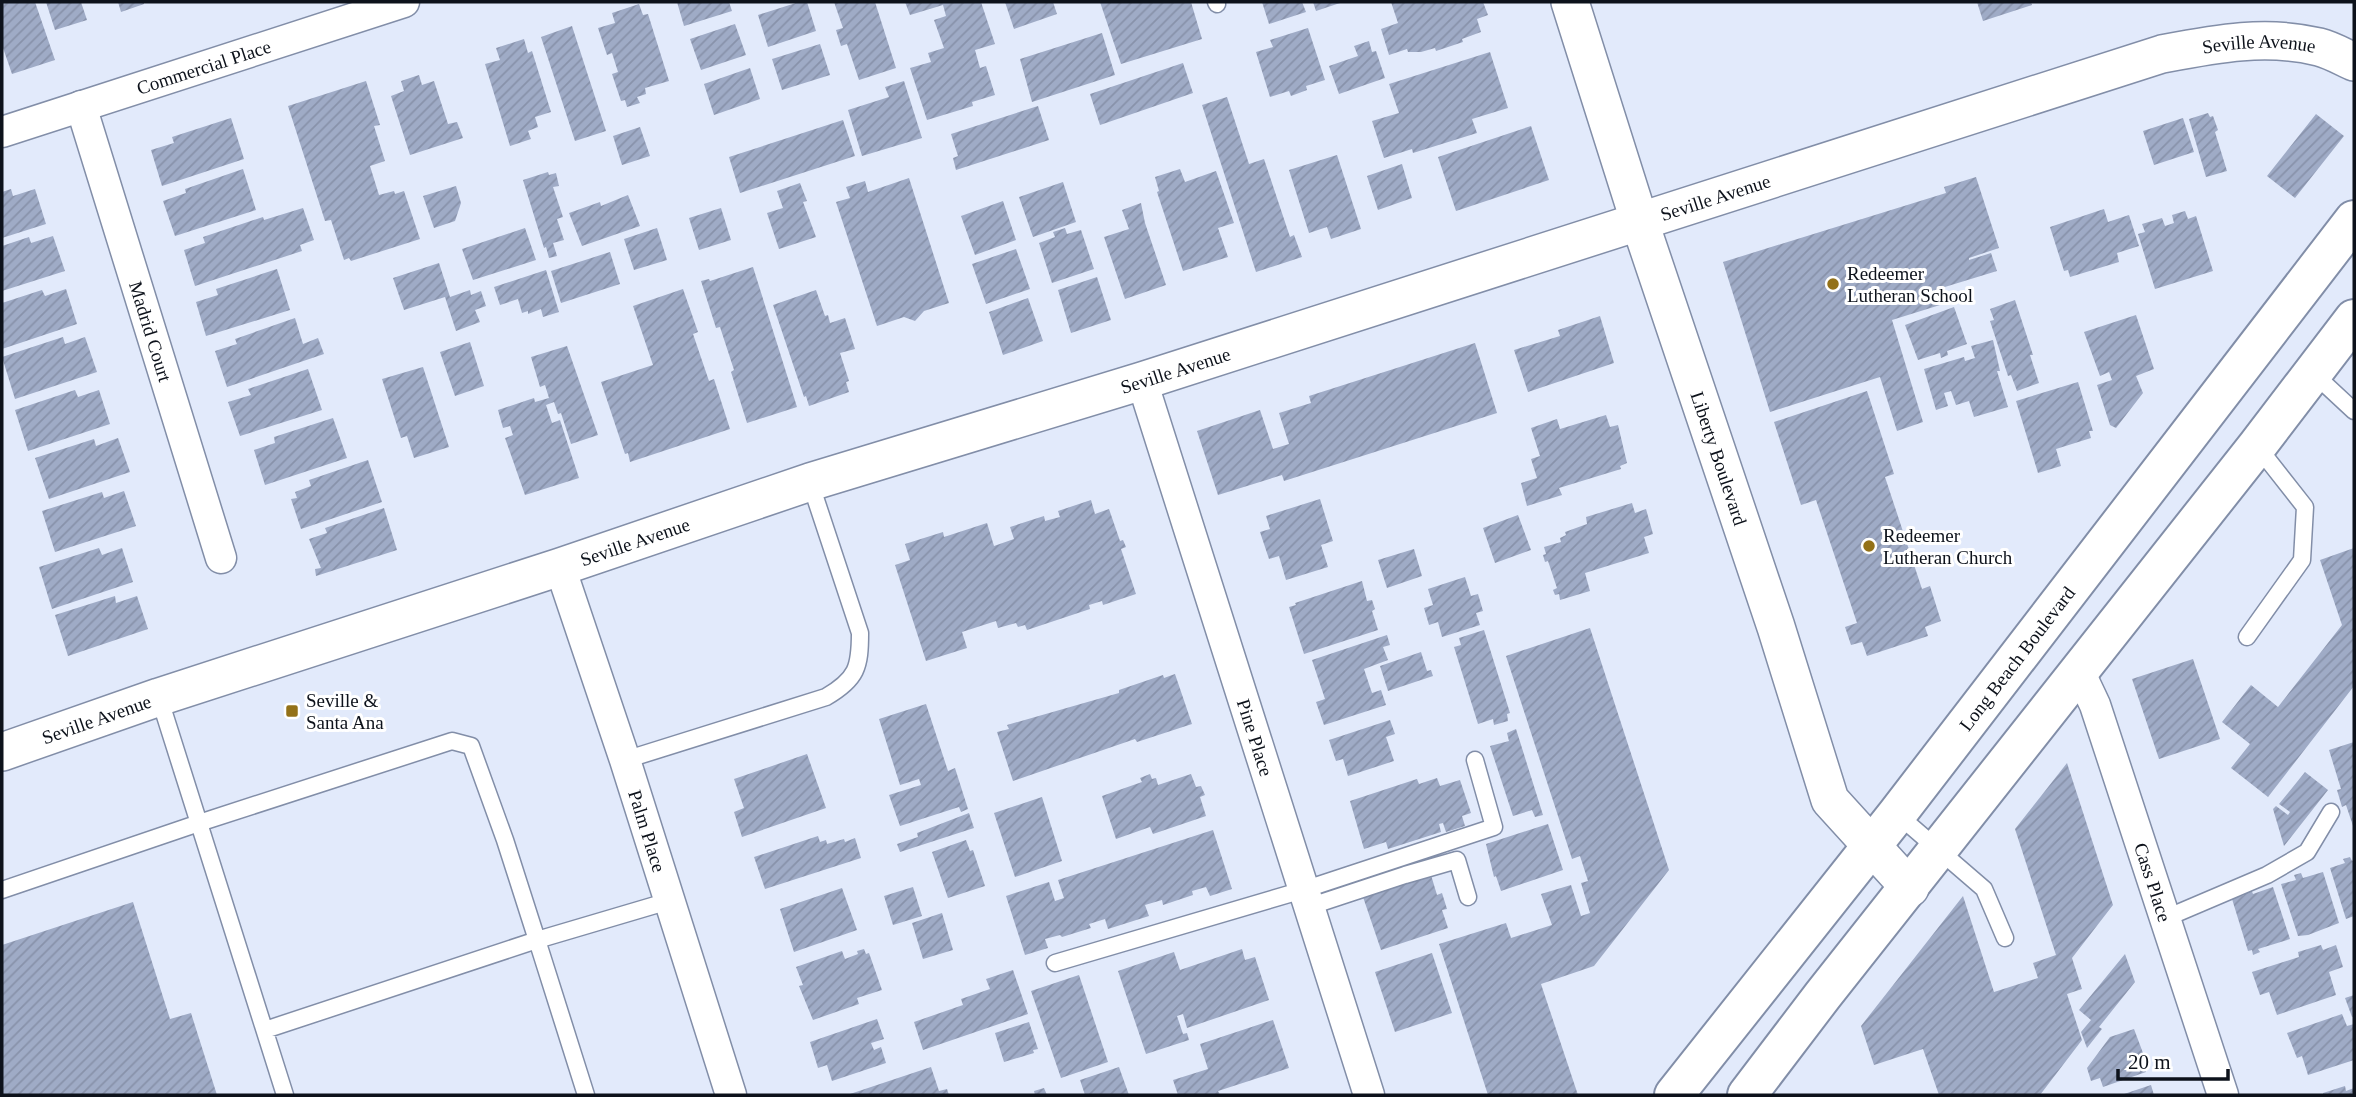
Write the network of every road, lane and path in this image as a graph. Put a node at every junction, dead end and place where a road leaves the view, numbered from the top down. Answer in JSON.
{"nodes":[{"id":1,"x":404,"y":2,"type":"edge"},
{"id":2,"x":1570,"y":2,"type":"edge"},
{"id":3,"x":2354,"y":62,"type":"edge"},
{"id":4,"x":81,"y":106,"type":"junction"},
{"id":5,"x":2,"y":132,"type":"edge"},
{"id":6,"x":1639,"y":220,"type":"junction"},
{"id":7,"x":2354,"y":220,"type":"edge"},
{"id":8,"x":2354,"y":319,"type":"edge"},
{"id":9,"x":2312,"y":372,"type":"junction"},
{"id":10,"x":1142,"y":381,"type":"junction"},
{"id":11,"x":2354,"y":411,"type":"edge"},
{"id":12,"x":2258,"y":446,"type":"junction"},
{"id":13,"x":810,"y":482,"type":"junction"},
{"id":14,"x":221,"y":558,"type":"dead end"},
{"id":15,"x":560,"y":567,"type":"junction"},
{"id":16,"x":2247,"y":637,"type":"dead end"},
{"id":17,"x":2079,"y":671,"type":"junction"},
{"id":18,"x":159,"y":697,"type":"junction"},
{"id":19,"x":4,"y":742,"type":"edge"},
{"id":20,"x":625,"y":760,"type":"junction"},
{"id":21,"x":1475,"y":760,"type":"dead end"},
{"id":22,"x":2331,"y":812,"type":"dead end"},
{"id":23,"x":1897,"y":814,"type":"junction"},
{"id":24,"x":199,"y":823,"type":"junction"},
{"id":25,"x":1872,"y":846,"type":"junction"},
{"id":26,"x":1940,"y":850,"type":"junction"},
{"id":27,"x":1910,"y":887,"type":"junction"},
{"id":28,"x":2,"y":890,"type":"edge"},
{"id":29,"x":1468,"y":897,"type":"dead end"},
{"id":30,"x":1305,"y":899,"type":"junction"},
{"id":31,"x":669,"y":901,"type":"junction"},
{"id":32,"x":2166,"y":918,"type":"junction"},
{"id":33,"x":2005,"y":938,"type":"dead end"},
{"id":34,"x":537,"y":940,"type":"junction"},
{"id":35,"x":1055,"y":963,"type":"dead end"},
{"id":36,"x":265,"y":1030,"type":"junction"},
{"id":37,"x":285,"y":1095,"type":"edge"},
{"id":38,"x":586,"y":1095,"type":"edge"},
{"id":39,"x":731,"y":1095,"type":"edge"},
{"id":40,"x":1369,"y":1095,"type":"edge"},
{"id":41,"x":1674,"y":1095,"type":"edge"},
{"id":42,"x":1747,"y":1095,"type":"edge"},
{"id":43,"x":2223,"y":1095,"type":"edge"}],
"edges":[{"from":1,"to":4,"type":"street","name":"Commercial Place"},
{"from":2,"to":6,"type":"street","name":"Liberty Boulevard"},
{"from":3,"to":6,"type":"street","name":"Seville Avenue"},
{"from":4,"to":5,"type":"street","name":"Commercial Place"},
{"from":4,"to":14,"type":"street","name":"Madrid Court"},
{"from":6,"to":10,"type":"street","name":"Seville Avenue"},
{"from":6,"to":25,"type":"street","name":"Liberty Boulevard"},
{"from":7,"to":23,"type":"main road","name":"Long Beach Boulevard"},
{"from":8,"to":9,"type":"main road"},
{"from":9,"to":11,"type":"lane"},
{"from":9,"to":12,"type":"main road"},
{"from":10,"to":13,"type":"street","name":"Seville Avenue"},
{"from":10,"to":30,"type":"street","name":"Pine Place"},
{"from":12,"to":16,"type":"lane"},
{"from":12,"to":17,"type":"main road"},
{"from":13,"to":15,"type":"street","name":"Seville Avenue"},
{"from":13,"to":20,"type":"lane"},
{"from":15,"to":18,"type":"street","name":"Seville Avenue"},
{"from":15,"to":20,"type":"street","name":"Palm Place"},
{"from":17,"to":26,"type":"main road"},
{"from":17,"to":32,"type":"street","name":"Cass Place"},
{"from":18,"to":19,"type":"street","name":"Seville Avenue"},
{"from":18,"to":24,"type":"lane"},
{"from":20,"to":31,"type":"street","name":"Palm Place"},
{"from":21,"to":30,"type":"lane"},
{"from":22,"to":32,"type":"lane"},
{"from":23,"to":25,"type":"main road","name":"Long Beach Boulevard"},
{"from":23,"to":26,"type":"lane"},
{"from":24,"to":28,"type":"lane"},
{"from":24,"to":34,"type":"lane"},
{"from":24,"to":36,"type":"lane"},
{"from":25,"to":27,"type":"street","name":"Liberty Boulevard"},
{"from":25,"to":41,"type":"main road","name":"Long Beach Boulevard"},
{"from":26,"to":27,"type":"main road"},
{"from":26,"to":33,"type":"lane"},
{"from":27,"to":42,"type":"main road"},
{"from":29,"to":30,"type":"lane"},
{"from":30,"to":35,"type":"lane"},
{"from":30,"to":40,"type":"street","name":"Pine Place"},
{"from":31,"to":34,"type":"lane"},
{"from":31,"to":39,"type":"street","name":"Palm Place"},
{"from":32,"to":43,"type":"street","name":"Cass Place"},
{"from":34,"to":36,"type":"lane"},
{"from":34,"to":38,"type":"lane"},
{"from":36,"to":37,"type":"lane"}]}
